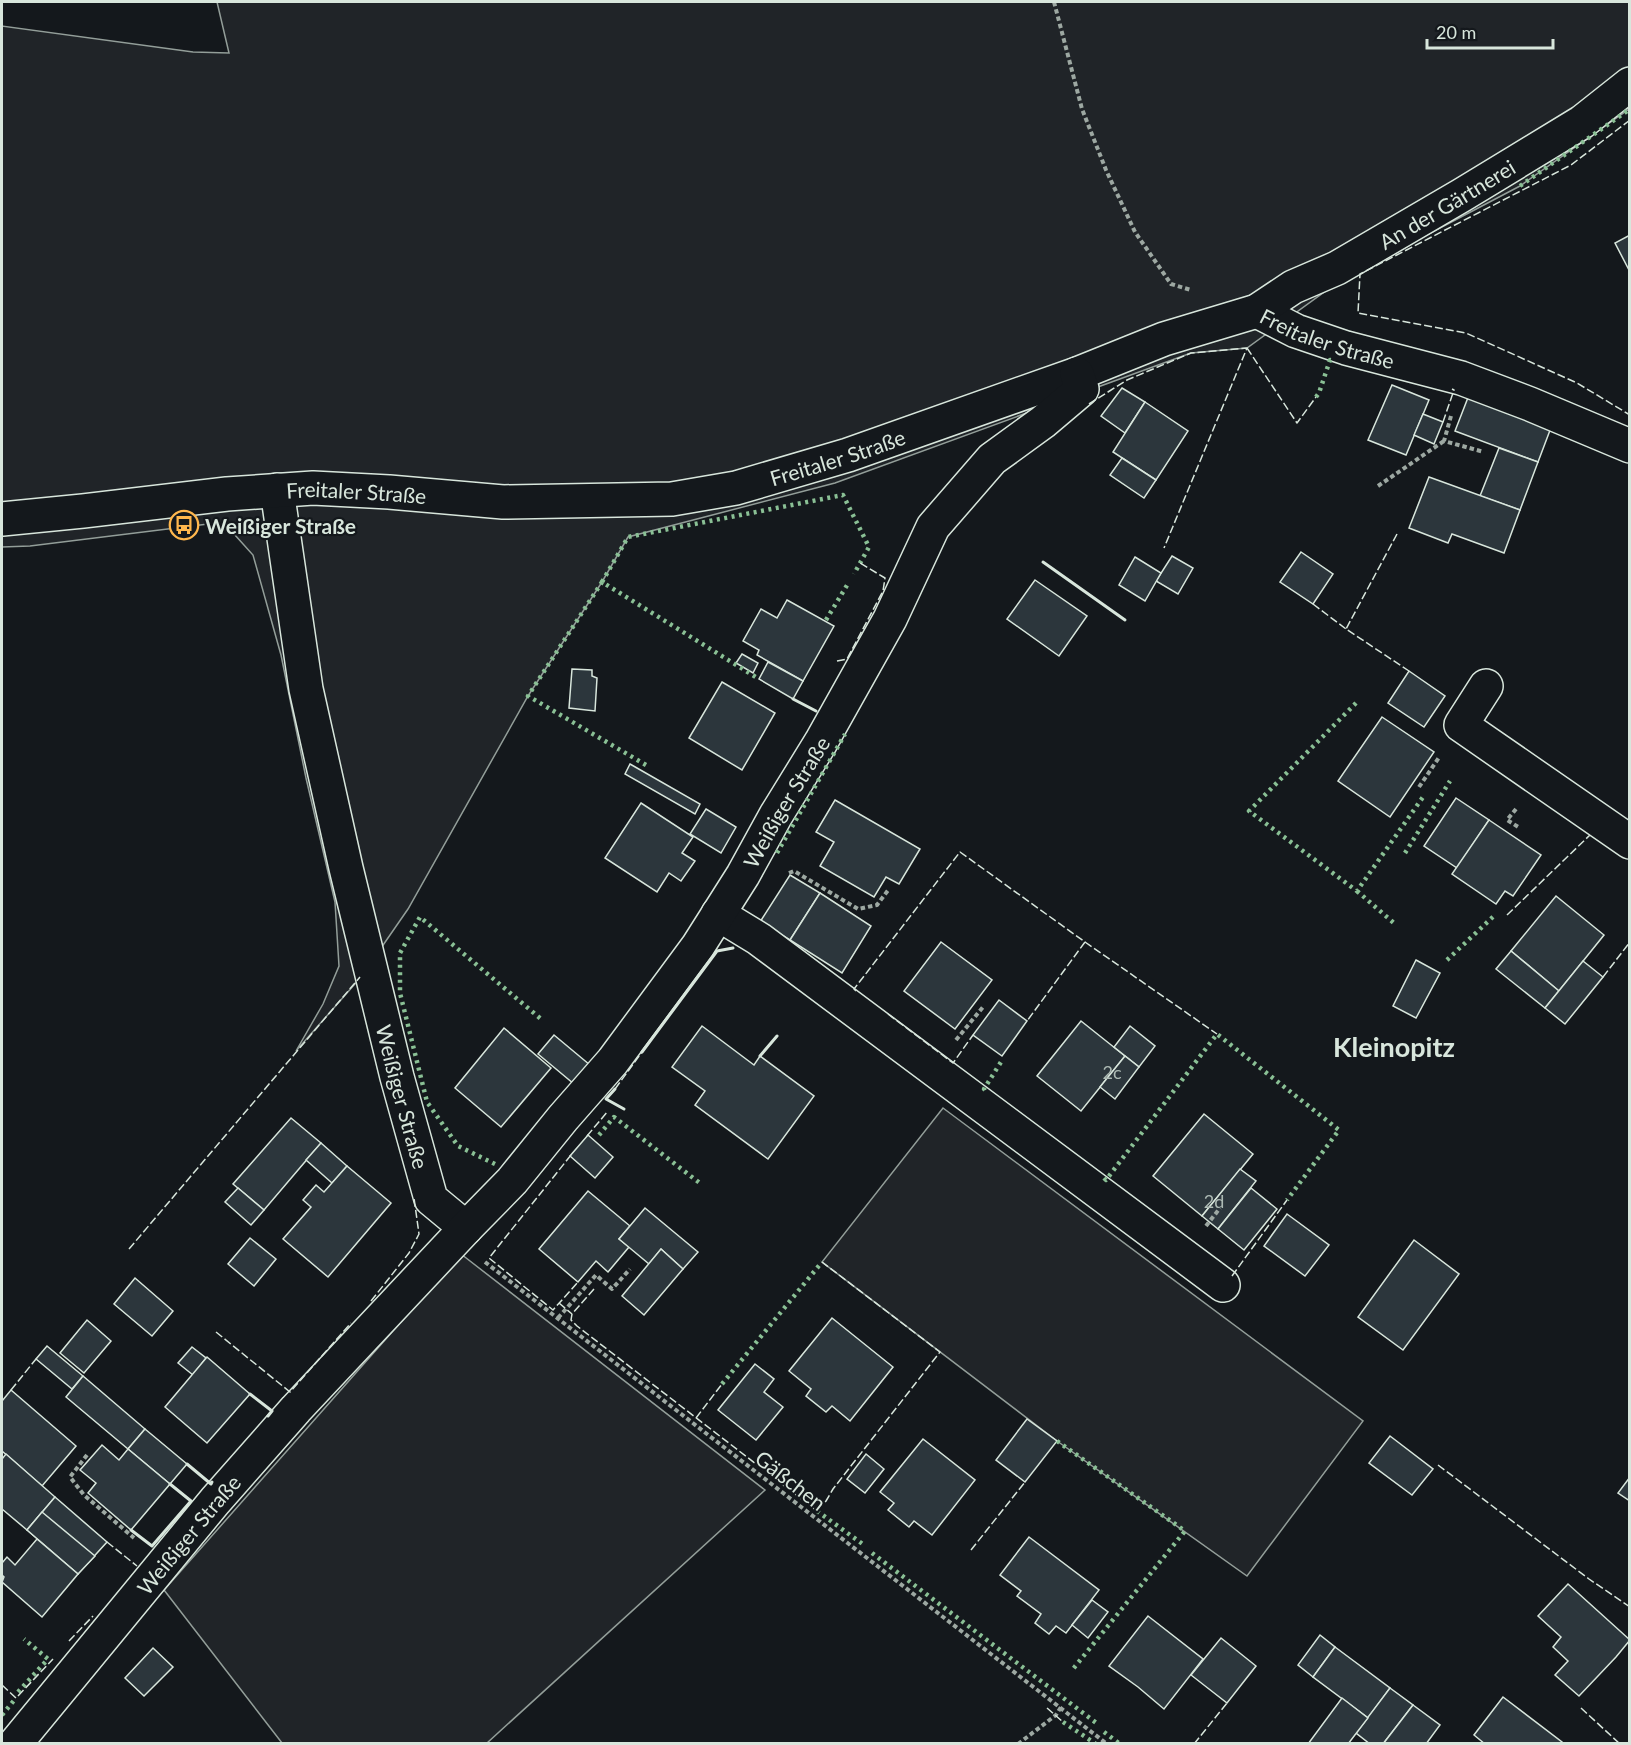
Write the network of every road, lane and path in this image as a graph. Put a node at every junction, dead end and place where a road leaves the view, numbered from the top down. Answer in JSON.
{"nodes":[{"id":1,"x":1054,"y":2,"type":"edge"},
{"id":2,"x":1629,"y":84,"type":"edge"},
{"id":3,"x":1192,"y":290,"type":"dead end"},
{"id":4,"x":1257,"y":311,"type":"junction"},
{"id":5,"x":1077,"y":374,"type":"junction"},
{"id":6,"x":1452,"y":411,"type":"dead end"},
{"id":7,"x":1444,"y":441,"type":"junction"},
{"id":8,"x":1629,"y":446,"type":"edge"},
{"id":9,"x":1484,"y":452,"type":"dead end"},
{"id":10,"x":1378,"y":486,"type":"dead end"},
{"id":11,"x":277,"y":490,"type":"junction"},
{"id":12,"x":2,"y":519,"type":"edge"},
{"id":13,"x":1486,"y":686,"type":"dead end"},
{"id":14,"x":1629,"y":842,"type":"edge"},
{"id":15,"x":787,"y":873,"type":"dead end"},
{"id":16,"x":889,"y":889,"type":"dead end"},
{"id":17,"x":718,"y":914,"type":"junction"},
{"id":18,"x":983,"y":1007,"type":"dead end"},
{"id":19,"x":950,"y":1047,"type":"dead end"},
{"id":20,"x":461,"y":1233,"type":"junction"},
{"id":21,"x":630,"y":1269,"type":"dead end"},
{"id":22,"x":1223,"y":1285,"type":"dead end"},
{"id":23,"x":558,"y":1318,"type":"junction"},
{"id":24,"x":87,"y":1455,"type":"dead end"},
{"id":25,"x":164,"y":1563,"type":"junction"},
{"id":26,"x":1061,"y":1707,"type":"junction"},
{"id":27,"x":15,"y":1743,"type":"edge"},
{"id":28,"x":1018,"y":1743,"type":"edge"},
{"id":29,"x":1107,"y":1743,"type":"edge"}],
"edges":[{"from":1,"to":3,"type":"path"},
{"from":2,"to":4,"type":"street","name":"An der Gärtnerei"},
{"from":4,"to":5,"type":"street","name":"Freitaler Straße"},
{"from":4,"to":8,"type":"street","name":"Freitaler Straße"},
{"from":5,"to":11,"type":"street","name":"Freitaler Straße"},
{"from":5,"to":17,"type":"street","name":"Weißiger Straße"},
{"from":6,"to":7,"type":"path"},
{"from":7,"to":9,"type":"path"},
{"from":7,"to":10,"type":"path"},
{"from":11,"to":12,"type":"street","name":"Freitaler Straße"},
{"from":11,"to":20,"type":"street","name":"Weißiger Straße"},
{"from":13,"to":14,"type":"street"},
{"from":15,"to":16,"type":"path"},
{"from":17,"to":20,"type":"street","name":"Weißiger Straße"},
{"from":17,"to":22,"type":"street"},
{"from":18,"to":19,"type":"path"},
{"from":20,"to":23,"type":"path","name":"Gäßchen"},
{"from":20,"to":25,"type":"street","name":"Weißiger Straße"},
{"from":21,"to":23,"type":"path"},
{"from":23,"to":26,"type":"path","name":"Gäßchen"},
{"from":24,"to":25,"type":"path"},
{"from":25,"to":27,"type":"street","name":"Weißiger Straße"},
{"from":26,"to":28,"type":"path"},
{"from":26,"to":29,"type":"path","name":"Gäßchen"}]}
